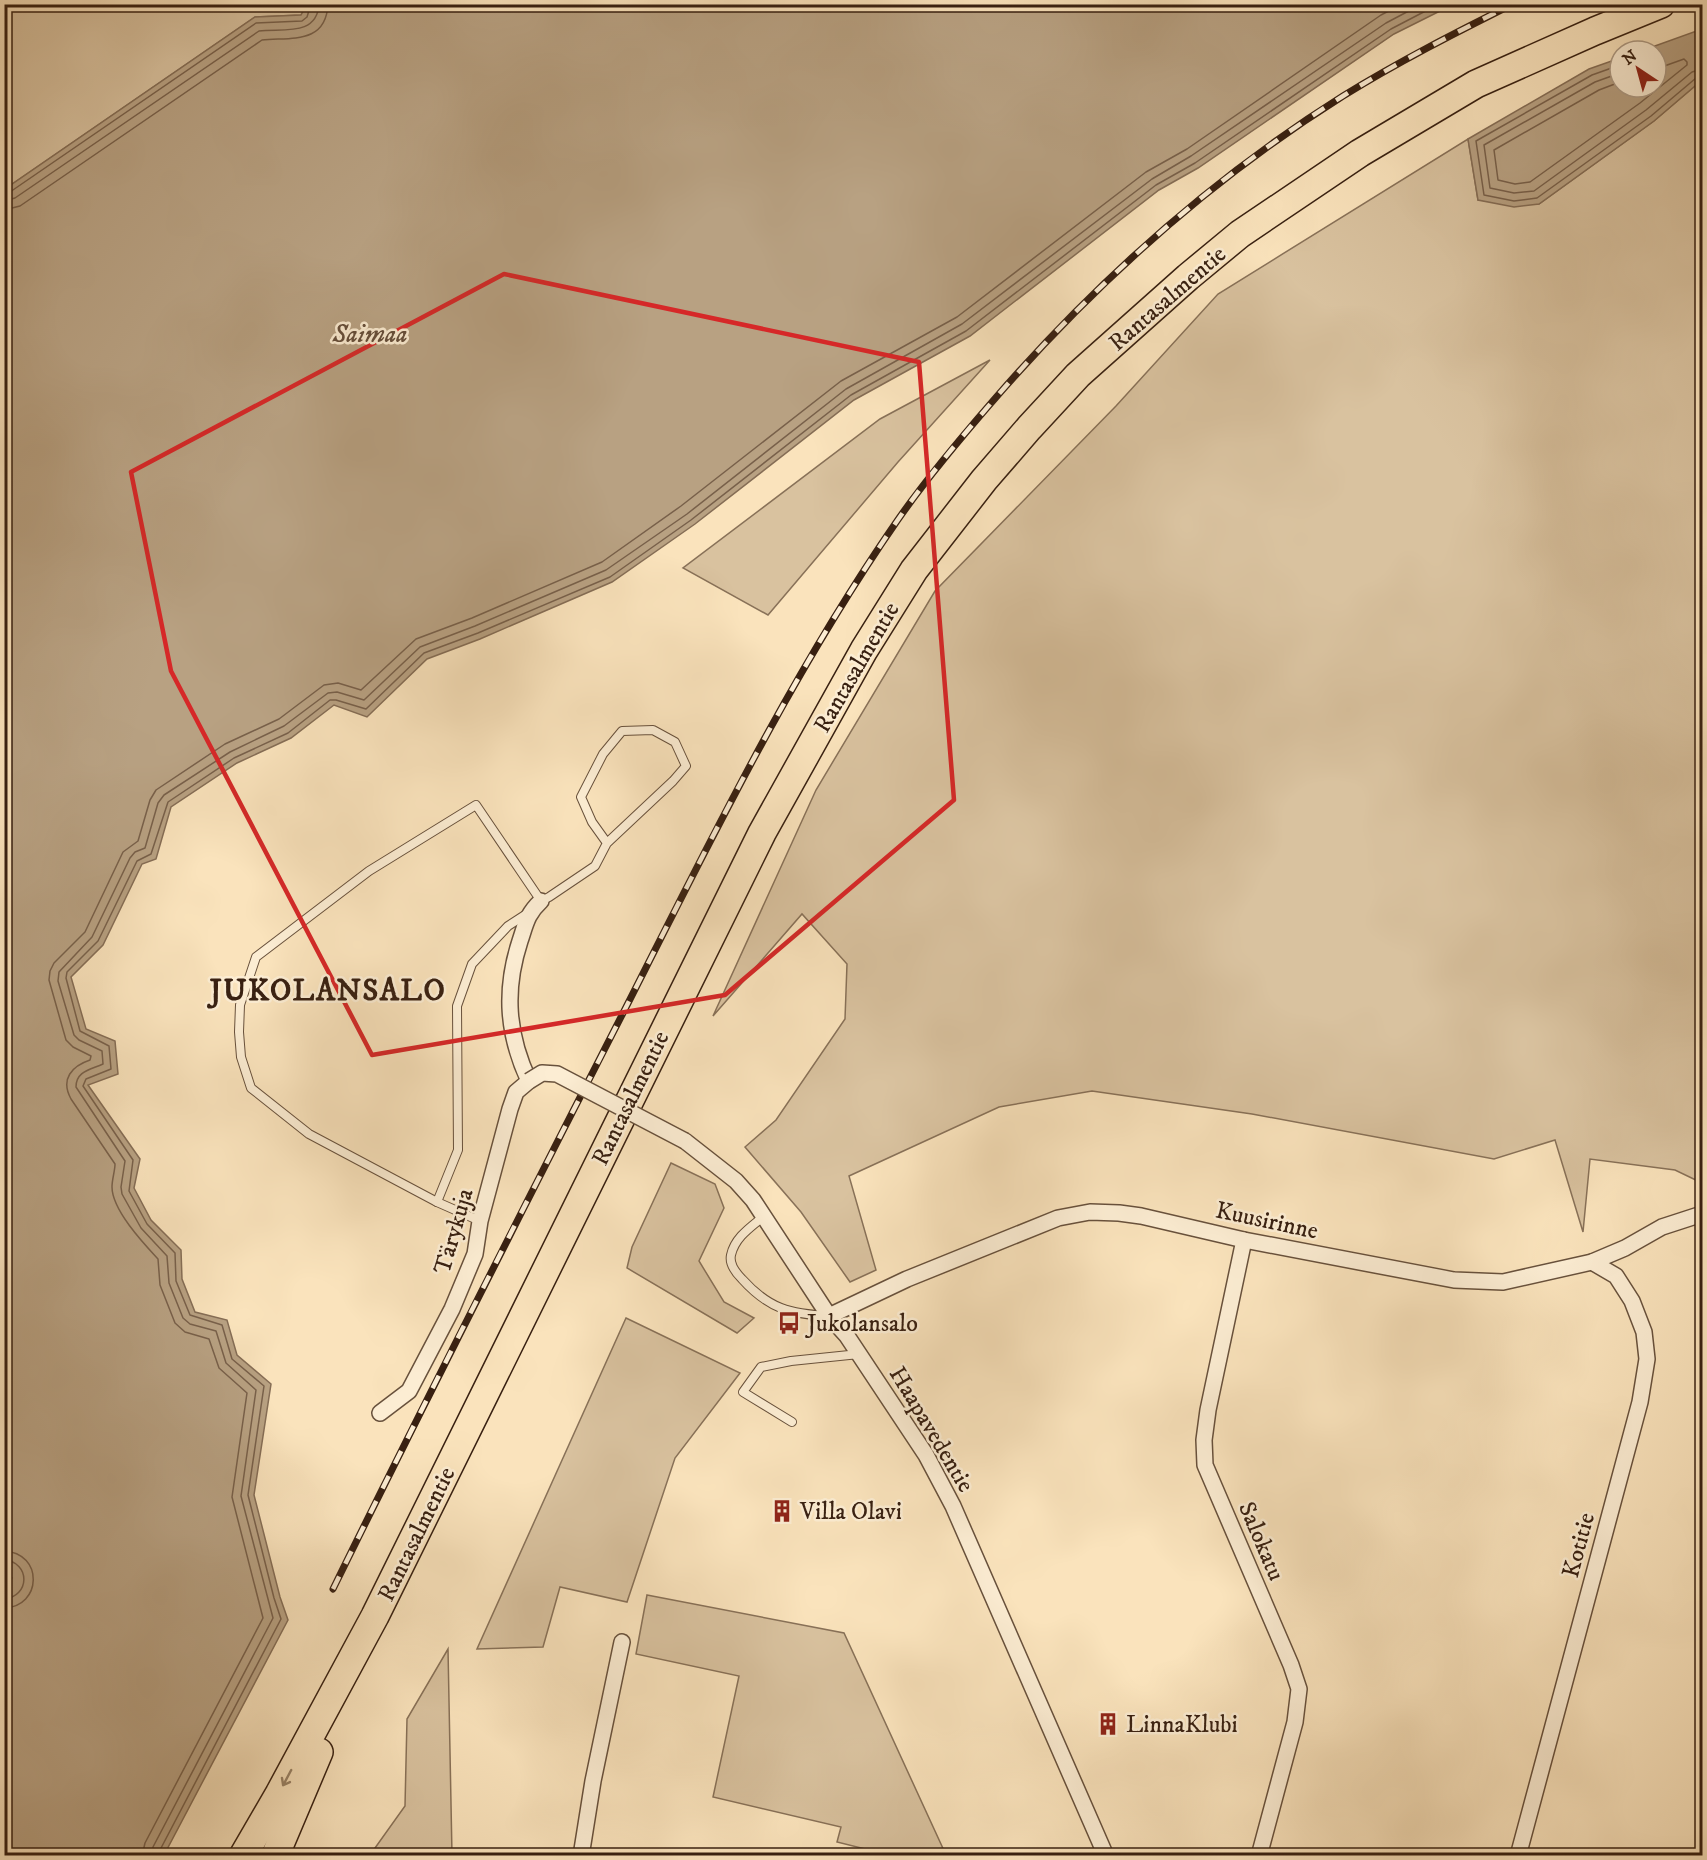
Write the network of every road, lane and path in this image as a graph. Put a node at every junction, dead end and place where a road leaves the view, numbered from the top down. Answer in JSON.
{"nodes":[{"id":1,"x":1661,"y":4,"type":"edge"},
{"id":2,"x":607,"y":843,"type":"junction"},
{"id":3,"x":541,"y":901,"type":"junction"},
{"id":4,"x":529,"y":912,"type":"junction"},
{"id":5,"x":529,"y":1081,"type":"junction"},
{"id":6,"x":437,"y":1202,"type":"junction"},
{"id":7,"x":1702,"y":1214,"type":"edge"},
{"id":8,"x":764,"y":1216,"type":"junction"},
{"id":9,"x":480,"y":1221,"type":"junction"},
{"id":10,"x":1244,"y":1240,"type":"junction"},
{"id":11,"x":1592,"y":1262,"type":"junction"},
{"id":12,"x":829,"y":1316,"type":"junction"},
{"id":13,"x":859,"y":1354,"type":"junction"},
{"id":14,"x":380,"y":1413,"type":"dead end"},
{"id":15,"x":792,"y":1422,"type":"dead end"},
{"id":16,"x":375,"y":1616,"type":"junction"},
{"id":17,"x":622,"y":1642,"type":"dead end"},
{"id":18,"x":243,"y":1856,"type":"edge"},
{"id":19,"x":275,"y":1856,"type":"edge"},
{"id":20,"x":581,"y":1856,"type":"edge"},
{"id":21,"x":1106,"y":1856,"type":"edge"},
{"id":22,"x":1259,"y":1856,"type":"edge"},
{"id":23,"x":1518,"y":1856,"type":"edge"}],
"edges":[{"from":1,"to":16,"type":"highway","name":"Rantasalmentie"},
{"from":2,"to":2,"type":"lane"},
{"from":2,"to":3,"type":"lane"},
{"from":3,"to":4,"type":"street"},
{"from":3,"to":6,"type":"lane"},
{"from":4,"to":5,"type":"street"},
{"from":4,"to":6,"type":"lane"},
{"from":5,"to":8,"type":"street","name":"Haapavedentie","bridge":true},
{"from":5,"to":9,"type":"street","name":"Tärykuja"},
{"from":6,"to":9,"type":"lane"},
{"from":7,"to":11,"type":"street","name":"Kuusirinne"},
{"from":8,"to":12,"type":"street","name":"Haapavedentie"},
{"from":8,"to":12,"type":"lane"},
{"from":9,"to":14,"type":"street","name":"Tärykuja"},
{"from":10,"to":11,"type":"street","name":"Kuusirinne"},
{"from":10,"to":12,"type":"street","name":"Kuusirinne"},
{"from":10,"to":22,"type":"street","name":"Salokatu"},
{"from":11,"to":23,"type":"street","name":"Kotitie"},
{"from":12,"to":13,"type":"street","name":"Haapavedentie"},
{"from":13,"to":15,"type":"lane"},
{"from":13,"to":21,"type":"street","name":"Haapavedentie"},
{"from":16,"to":18,"type":"highway","name":"Rantasalmentie","one_way":true},
{"from":16,"to":19,"type":"highway","name":"Rantasalmentie"},
{"from":17,"to":20,"type":"street"}]}
